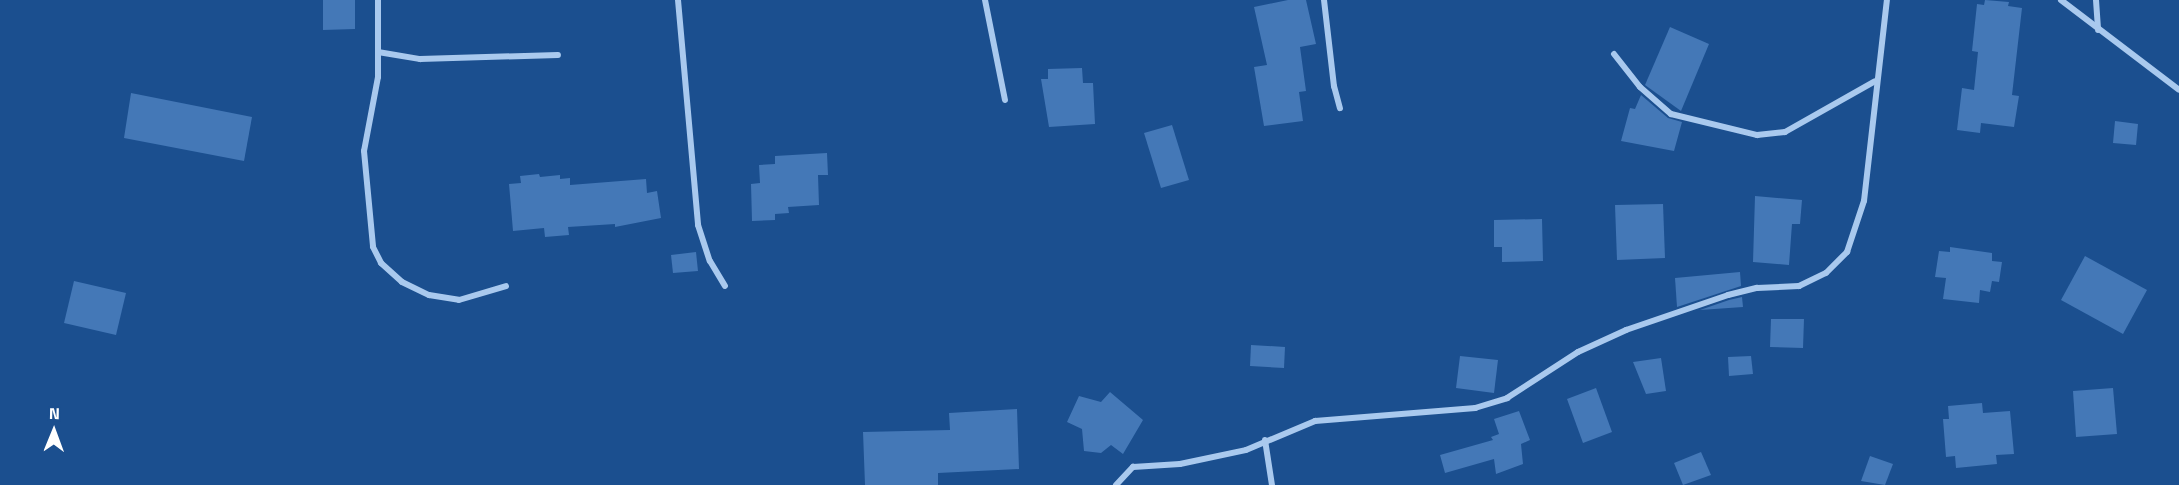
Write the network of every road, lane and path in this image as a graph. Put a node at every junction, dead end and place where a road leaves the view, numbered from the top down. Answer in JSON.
{"nodes":[{"id":1,"x":378,"y":0,"type":"edge"},
{"id":2,"x":678,"y":0,"type":"edge"},
{"id":3,"x":985,"y":0,"type":"edge"},
{"id":4,"x":1324,"y":0,"type":"edge"},
{"id":5,"x":1887,"y":0,"type":"edge"},
{"id":6,"x":2061,"y":0,"type":"edge"},
{"id":7,"x":2096,"y":0,"type":"edge"},
{"id":8,"x":2098,"y":30,"type":"junction"},
{"id":9,"x":378,"y":52,"type":"junction"},
{"id":10,"x":1614,"y":54,"type":"dead end"},
{"id":11,"x":558,"y":55,"type":"dead end"},
{"id":12,"x":1875,"y":81,"type":"junction"},
{"id":13,"x":2179,"y":90,"type":"edge"},
{"id":14,"x":1005,"y":100,"type":"dead end"},
{"id":15,"x":1340,"y":108,"type":"dead end"},
{"id":16,"x":506,"y":286,"type":"dead end"},
{"id":17,"x":725,"y":286,"type":"dead end"},
{"id":18,"x":1265,"y":440,"type":"junction"},
{"id":19,"x":1116,"y":485,"type":"edge"},
{"id":20,"x":1272,"y":485,"type":"edge"}],
"edges":[{"from":1,"to":9,"type":"street"},
{"from":2,"to":17,"type":"street"},
{"from":3,"to":14,"type":"street"},
{"from":4,"to":15,"type":"street"},
{"from":5,"to":12,"type":"street"},
{"from":6,"to":8,"type":"street"},
{"from":7,"to":8,"type":"street"},
{"from":8,"to":13,"type":"street"},
{"from":9,"to":11,"type":"street"},
{"from":9,"to":16,"type":"street"},
{"from":10,"to":12,"type":"street"},
{"from":12,"to":18,"type":"street"},
{"from":18,"to":19,"type":"street"},
{"from":18,"to":20,"type":"street"}]}
